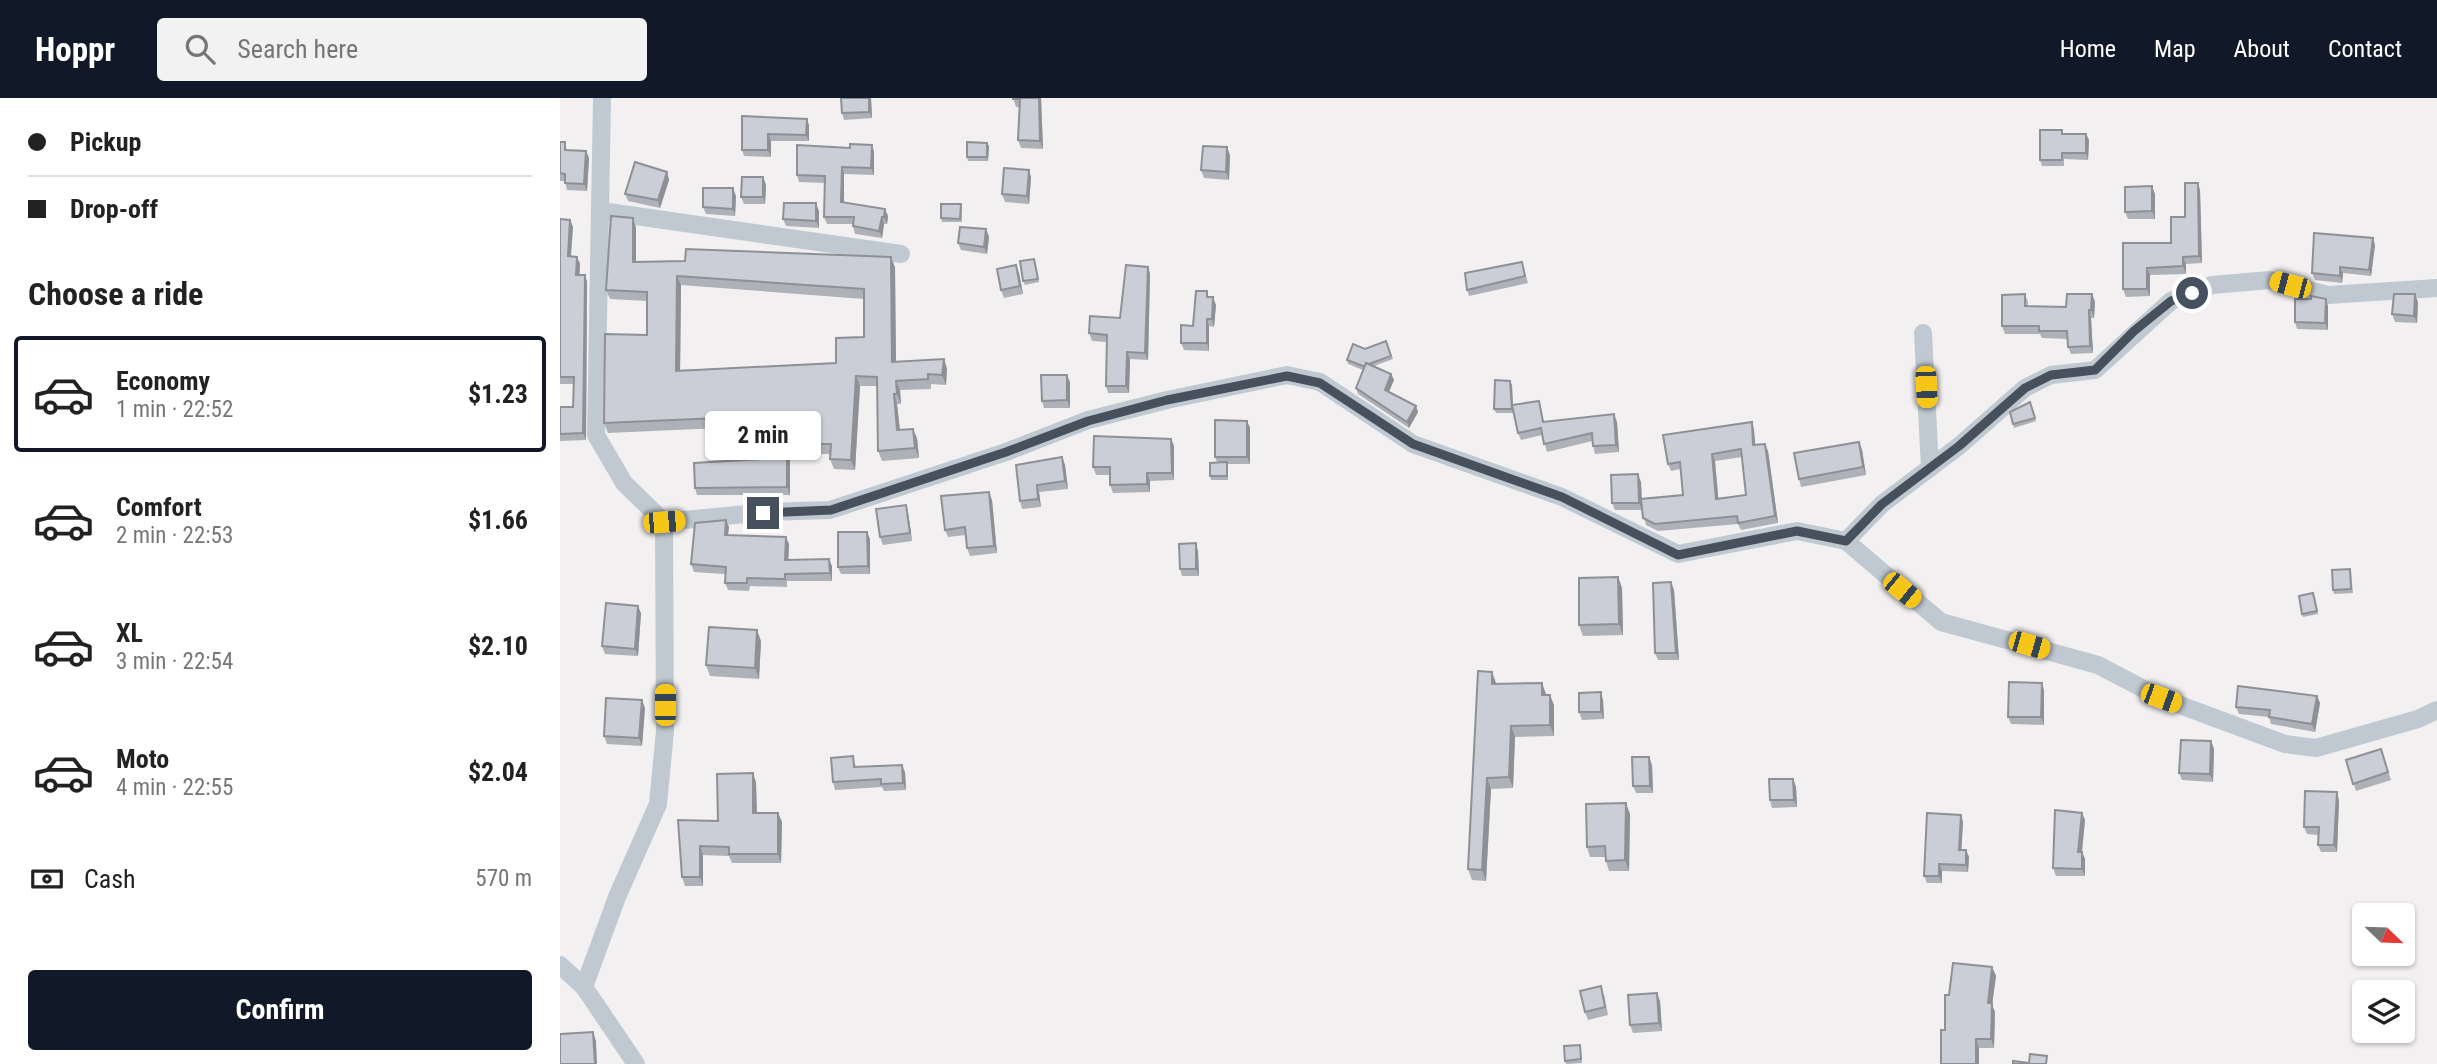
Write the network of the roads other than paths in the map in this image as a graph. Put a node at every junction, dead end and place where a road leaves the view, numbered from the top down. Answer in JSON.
{"nodes":[{"id":1,"x":602,"y":98,"type":"edge"},
{"id":2,"x":601,"y":211,"type":"junction"},
{"id":3,"x":901,"y":254,"type":"dead end"},
{"id":4,"x":2437,"y":288,"type":"edge"},
{"id":5,"x":1923,"y":333,"type":"dead end"},
{"id":6,"x":1930,"y":468,"type":"junction"},
{"id":7,"x":664,"y":522,"type":"junction"},
{"id":8,"x":1846,"y":541,"type":"junction"},
{"id":9,"x":2437,"y":710,"type":"edge"},
{"id":10,"x":560,"y":965,"type":"edge"},
{"id":11,"x":584,"y":987,"type":"junction"},
{"id":12,"x":636,"y":1064,"type":"edge"}],
"edges":[{"from":1,"to":2,"type":"street"},
{"from":2,"to":3,"type":"street"},
{"from":2,"to":7,"type":"street"},
{"from":4,"to":6,"type":"street"},
{"from":5,"to":6,"type":"street"},
{"from":6,"to":8,"type":"street"},
{"from":7,"to":8,"type":"street"},
{"from":7,"to":11,"type":"street"},
{"from":8,"to":9,"type":"street"},
{"from":10,"to":11,"type":"street"},
{"from":11,"to":12,"type":"street"}]}
